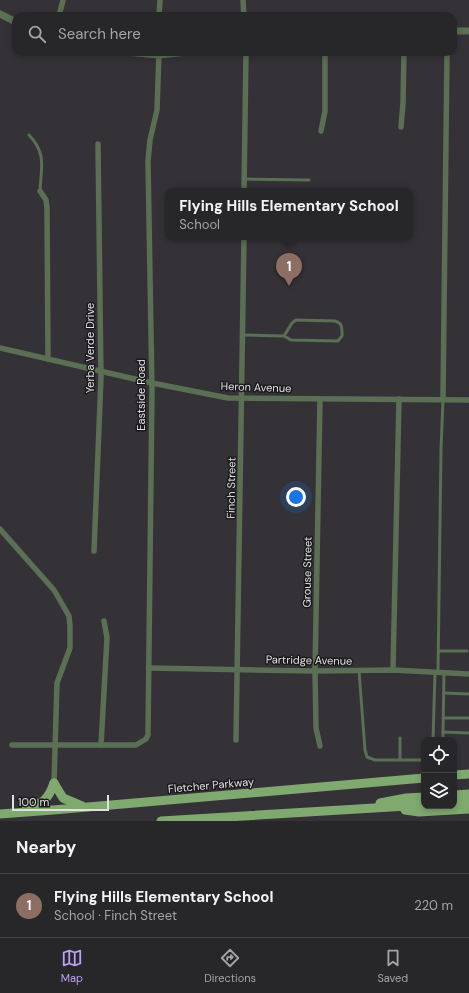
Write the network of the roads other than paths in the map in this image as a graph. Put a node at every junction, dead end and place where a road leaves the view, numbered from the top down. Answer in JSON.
{"nodes":[{"id":1,"x":63,"y":0,"type":"edge"},
{"id":2,"x":160,"y":0,"type":"edge"},
{"id":3,"x":243,"y":0,"type":"edge"},
{"id":4,"x":60,"y":12,"type":"edge"},
{"id":5,"x":159,"y":12,"type":"edge"},
{"id":6,"x":244,"y":12,"type":"edge"},
{"id":7,"x":0,"y":14,"type":"edge"},
{"id":8,"x":12,"y":20,"type":"edge"},
{"id":9,"x":457,"y":31,"type":"edge"},
{"id":10,"x":469,"y":32,"type":"edge"},
{"id":11,"x":159,"y":56,"type":"edge"},
{"id":12,"x":246,"y":56,"type":"edge"},
{"id":13,"x":325,"y":56,"type":"edge"},
{"id":14,"x":404,"y":56,"type":"edge"},
{"id":15,"x":447,"y":56,"type":"edge"},
{"id":16,"x":401,"y":127,"type":"dead end"},
{"id":17,"x":321,"y":131,"type":"dead end"},
{"id":18,"x":29,"y":135,"type":"dead end"},
{"id":19,"x":98,"y":144,"type":"dead end"},
{"id":20,"x":244,"y":179,"type":"junction"},
{"id":21,"x":309,"y":180,"type":"dead end"},
{"id":22,"x":244,"y":188,"type":"edge"},
{"id":23,"x":40,"y":191,"type":"joint"},
{"id":24,"x":244,"y":240,"type":"edge"},
{"id":25,"x":243,"y":335,"type":"junction"},
{"id":26,"x":284,"y":336,"type":"junction"},
{"id":27,"x":0,"y":348,"type":"edge"},
{"id":28,"x":48,"y":359,"type":"junction"},
{"id":29,"x":100,"y":371,"type":"junction"},
{"id":30,"x":152,"y":383,"type":"junction"},
{"id":31,"x":242,"y":397,"type":"junction"},
{"id":32,"x":320,"y":399,"type":"junction"},
{"id":33,"x":399,"y":399,"type":"junction"},
{"id":34,"x":443,"y":400,"type":"junction"},
{"id":35,"x":469,"y":400,"type":"edge"},
{"id":36,"x":0,"y":530,"type":"edge"},
{"id":37,"x":94,"y":551,"type":"dead end"},
{"id":38,"x":104,"y":621,"type":"dead end"},
{"id":39,"x":439,"y":650,"type":"junction"},
{"id":40,"x":467,"y":651,"type":"dead end"},
{"id":41,"x":149,"y":668,"type":"junction"},
{"id":42,"x":238,"y":669,"type":"junction"},
{"id":43,"x":393,"y":670,"type":"junction"},
{"id":44,"x":315,"y":671,"type":"junction"},
{"id":45,"x":359,"y":671,"type":"junction"},
{"id":46,"x":439,"y":673,"type":"junction"},
{"id":47,"x":469,"y":674,"type":"edge"},
{"id":48,"x":444,"y":693,"type":"junction"},
{"id":49,"x":469,"y":694,"type":"edge"},
{"id":50,"x":443,"y":718,"type":"junction"},
{"id":51,"x":469,"y":718,"type":"edge"},
{"id":52,"x":443,"y":732,"type":"junction"},
{"id":53,"x":469,"y":733,"type":"edge"},
{"id":54,"x":433,"y":737,"type":"edge"},
{"id":55,"x":443,"y":737,"type":"edge"},
{"id":56,"x":400,"y":738,"type":"dead end"},
{"id":57,"x":236,"y":740,"type":"dead end"},
{"id":58,"x":12,"y":745,"type":"dead end"},
{"id":59,"x":54,"y":745,"type":"junction"},
{"id":60,"x":101,"y":745,"type":"junction"},
{"id":61,"x":320,"y":746,"type":"dead end"},
{"id":62,"x":400,"y":760,"type":"junction"},
{"id":63,"x":421,"y":760,"type":"edge"},
{"id":64,"x":469,"y":774,"type":"edge"},
{"id":65,"x":457,"y":775,"type":"edge"},
{"id":66,"x":421,"y":778,"type":"edge"},
{"id":67,"x":54,"y":783,"type":"junction"},
{"id":68,"x":469,"y":794,"type":"edge"},
{"id":69,"x":457,"y":795,"type":"edge"},
{"id":70,"x":421,"y":796,"type":"edge"},
{"id":71,"x":469,"y":802,"type":"edge"},
{"id":72,"x":457,"y":803,"type":"edge"},
{"id":73,"x":421,"y":805,"type":"edge"},
{"id":74,"x":385,"y":807,"type":"junction"},
{"id":75,"x":85,"y":808,"type":"junction"},
{"id":76,"x":347,"y":809,"type":"junction"},
{"id":77,"x":469,"y":809,"type":"edge"},
{"id":78,"x":19,"y":812,"type":"junction"},
{"id":79,"x":0,"y":814,"type":"edge"},
{"id":80,"x":161,"y":821,"type":"edge"}],
"edges":[{"from":1,"to":4,"type":"street"},
{"from":2,"to":5,"type":"street"},
{"from":3,"to":6,"type":"street"},
{"from":7,"to":8,"type":"street"},
{"from":9,"to":10,"type":"street"},
{"from":11,"to":30,"type":"street","name":"Eastside Road"},
{"from":12,"to":20,"type":"street"},
{"from":13,"to":17,"type":"street"},
{"from":14,"to":16,"type":"street"},
{"from":15,"to":34,"type":"street"},
{"from":18,"to":23,"type":"lane"},
{"from":19,"to":29,"type":"street","name":"Yerba Verde Drive"},
{"from":20,"to":21,"type":"lane"},
{"from":20,"to":22,"type":"street"},
{"from":23,"to":28,"type":"street"},
{"from":24,"to":25,"type":"street","name":"Finch Street"},
{"from":25,"to":26,"type":"lane"},
{"from":25,"to":31,"type":"street","name":"Finch Street"},
{"from":26,"to":26,"type":"lane"},
{"from":27,"to":28,"type":"street","name":"Heron Avenue"},
{"from":28,"to":29,"type":"street","name":"Heron Avenue"},
{"from":29,"to":30,"type":"street","name":"Heron Avenue"},
{"from":29,"to":37,"type":"street","name":"Yerba Verde Drive"},
{"from":30,"to":31,"type":"street","name":"Heron Avenue"},
{"from":30,"to":41,"type":"street","name":"Eastside Road"},
{"from":31,"to":32,"type":"street","name":"Heron Avenue"},
{"from":31,"to":42,"type":"street","name":"Finch Street"},
{"from":32,"to":33,"type":"street","name":"Heron Avenue"},
{"from":32,"to":44,"type":"street","name":"Grouse Street"},
{"from":33,"to":34,"type":"street","name":"Heron Avenue"},
{"from":33,"to":43,"type":"street"},
{"from":34,"to":35,"type":"street","name":"Heron Avenue"},
{"from":34,"to":39,"type":"lane"},
{"from":36,"to":59,"type":"street"},
{"from":38,"to":60,"type":"street"},
{"from":39,"to":40,"type":"lane"},
{"from":39,"to":46,"type":"lane"},
{"from":41,"to":42,"type":"street","name":"Partridge Avenue"},
{"from":41,"to":60,"type":"street","name":"Eastside Road"},
{"from":42,"to":44,"type":"street","name":"Partridge Avenue"},
{"from":42,"to":57,"type":"street","name":"Finch Street"},
{"from":43,"to":45,"type":"street","name":"Partridge Avenue"},
{"from":43,"to":46,"type":"street","name":"Partridge Avenue"},
{"from":44,"to":45,"type":"street","name":"Partridge Avenue"},
{"from":44,"to":61,"type":"street","name":"Grouse Street"},
{"from":45,"to":62,"type":"lane"},
{"from":46,"to":47,"type":"street","name":"Partridge Avenue"},
{"from":46,"to":48,"type":"lane"},
{"from":46,"to":54,"type":"lane"},
{"from":48,"to":49,"type":"lane"},
{"from":48,"to":50,"type":"lane"},
{"from":50,"to":51,"type":"lane"},
{"from":50,"to":52,"type":"lane"},
{"from":52,"to":53,"type":"lane"},
{"from":52,"to":55,"type":"lane"},
{"from":56,"to":62,"type":"lane"},
{"from":58,"to":59,"type":"street"},
{"from":59,"to":60,"type":"street"},
{"from":59,"to":67,"type":"street"},
{"from":62,"to":63,"type":"lane"},
{"from":64,"to":65,"type":"main road"},
{"from":66,"to":75,"type":"main road","name":"Fletcher Parkway"},
{"from":67,"to":75,"type":"main road"},
{"from":67,"to":78,"type":"main road"},
{"from":68,"to":69,"type":"main road"},
{"from":70,"to":76,"type":"main road"},
{"from":71,"to":72,"type":"main road"},
{"from":73,"to":74,"type":"main road"},
{"from":74,"to":76,"type":"main road"},
{"from":74,"to":77,"type":"main road"},
{"from":75,"to":78,"type":"main road","name":"Fletcher Parkway"},
{"from":76,"to":80,"type":"main road"},
{"from":78,"to":79,"type":"main road","name":"Fletcher Parkway"}]}
